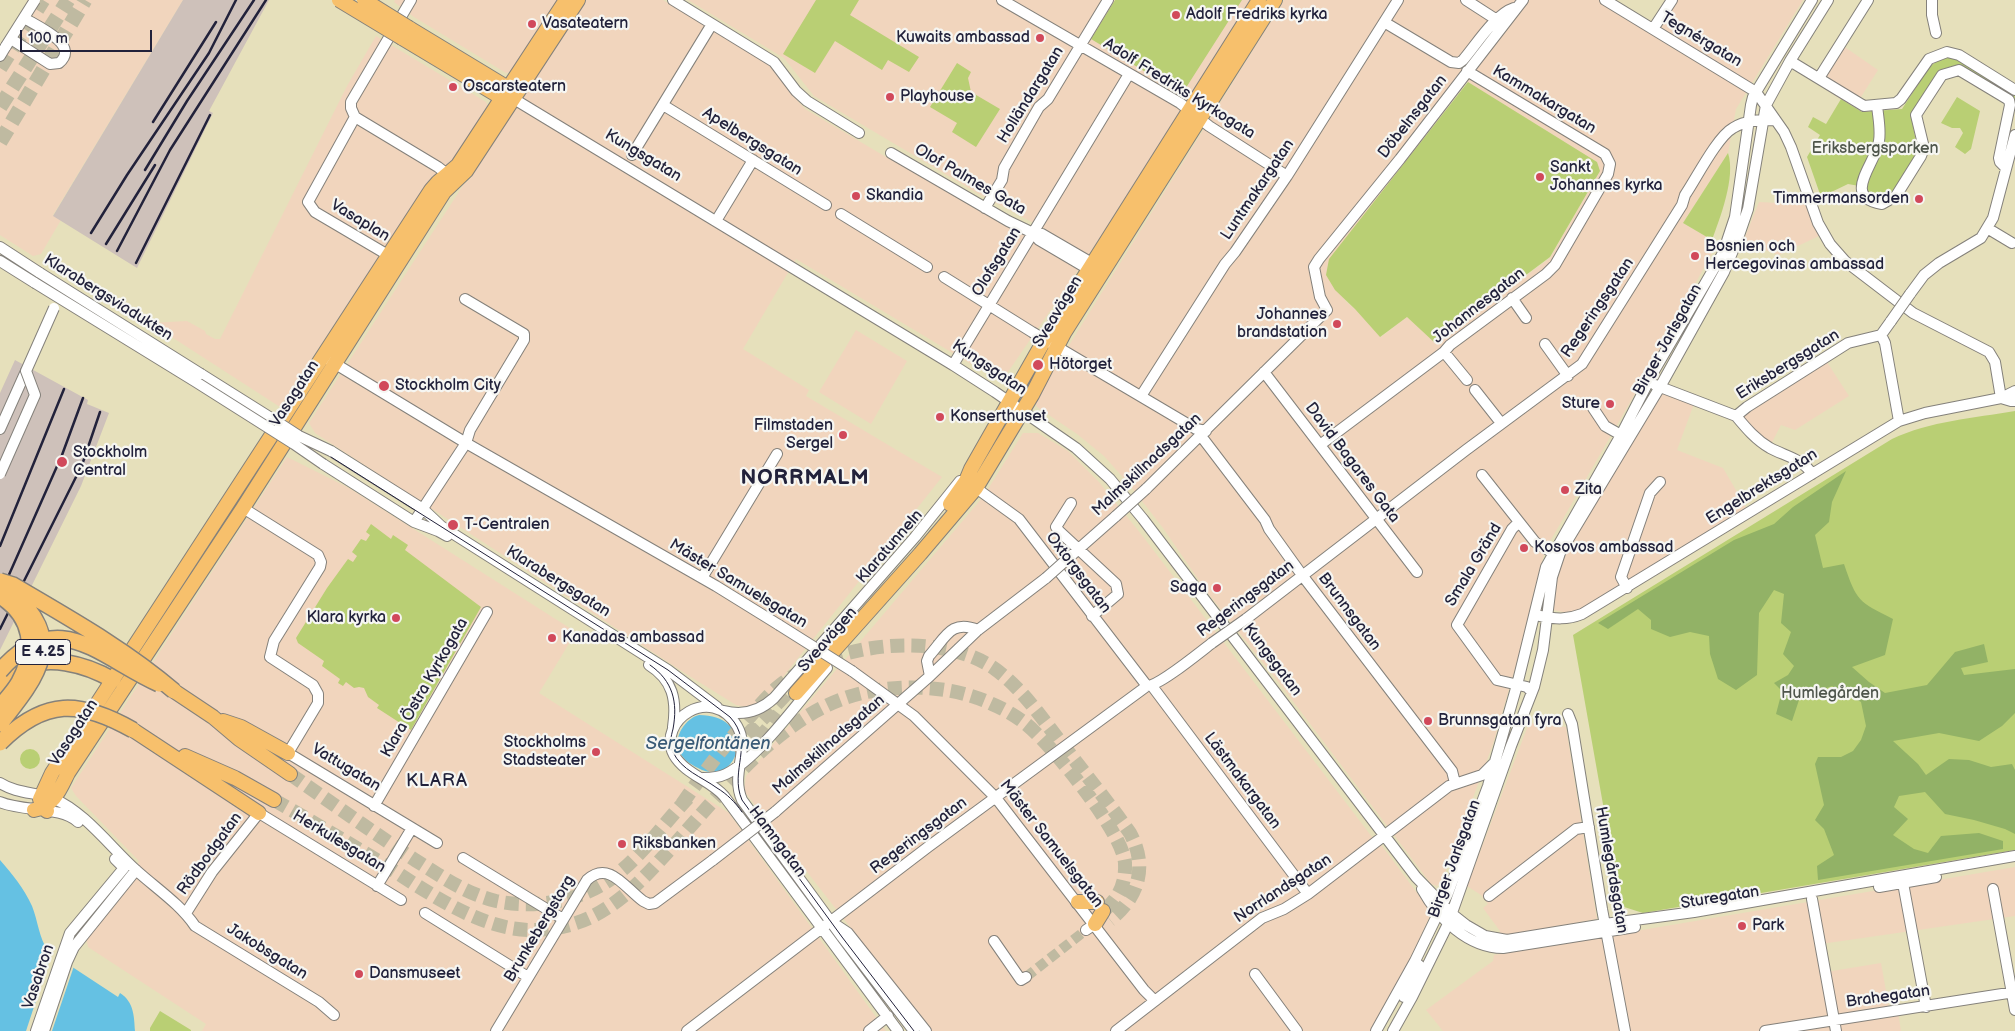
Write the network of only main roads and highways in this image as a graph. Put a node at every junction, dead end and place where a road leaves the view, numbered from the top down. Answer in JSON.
{"nodes":[{"id":1,"x":339,"y":0,"type":"edge"},
{"id":2,"x":364,"y":0,"type":"edge"},
{"id":3,"x":566,"y":0,"type":"edge"},
{"id":4,"x":578,"y":0,"type":"edge"},
{"id":5,"x":1259,"y":0,"type":"edge"},
{"id":6,"x":1275,"y":0,"type":"edge"},
{"id":7,"x":405,"y":33,"type":"junction"},
{"id":8,"x":508,"y":95,"type":"junction"},
{"id":9,"x":1195,"y":115,"type":"junction"},
{"id":10,"x":447,"y":174,"type":"junction"},
{"id":11,"x":444,"y":192,"type":"junction"},
{"id":12,"x":395,"y":259,"type":"junction"},
{"id":13,"x":1051,"y":343,"type":"junction"},
{"id":14,"x":971,"y":469,"type":"joint"},
{"id":15,"x":237,"y":504,"type":"junction"},
{"id":16,"x":920,"y":554,"type":"joint"},
{"id":17,"x":0,"y":582,"type":"edge"},
{"id":18,"x":0,"y":596,"type":"edge"},
{"id":19,"x":140,"y":639,"type":"junction"},
{"id":20,"x":143,"y":659,"type":"junction"},
{"id":21,"x":0,"y":671,"type":"edge"},
{"id":22,"x":113,"y":680,"type":"junction"},
{"id":23,"x":0,"y":687,"type":"edge"},
{"id":24,"x":174,"y":691,"type":"junction"},
{"id":25,"x":112,"y":706,"type":"junction"},
{"id":26,"x":0,"y":707,"type":"edge"},
{"id":27,"x":213,"y":717,"type":"junction"},
{"id":28,"x":0,"y":724,"type":"edge"},
{"id":29,"x":139,"y":734,"type":"junction"},
{"id":30,"x":0,"y":743,"type":"edge"},
{"id":31,"x":288,"y":753,"type":"road end"},
{"id":32,"x":290,"y":774,"type":"tunnel mouth"},
{"id":33,"x":274,"y":800,"type":"tunnel mouth"},
{"id":34,"x":258,"y":813,"type":"road end"},
{"id":35,"x":1078,"y":902,"type":"road end"},
{"id":36,"x":1091,"y":927,"type":"tunnel mouth"}],
"edges":[{"from":1,"to":7,"type":"main road","bridge":true},
{"from":2,"to":7,"type":"main road","bridge":true},
{"from":3,"to":8,"type":"main road","name":"Vasagatan"},
{"from":4,"to":8,"type":"main road","name":"Vasagatan"},
{"from":5,"to":9,"type":"main road","name":"Sveavägen"},
{"from":6,"to":9,"type":"main road","name":"Sveavägen"},
{"from":7,"to":8,"type":"main road","name":"Kungsgatan"},
{"from":8,"to":10,"type":"main road","name":"Vasagatan"},
{"from":8,"to":11,"type":"main road","name":"Vasagatan"},
{"from":9,"to":13,"type":"main road","name":"Sveavägen"},
{"from":10,"to":11,"type":"main road"},
{"from":10,"to":12,"type":"main road","name":"Vasagatan"},
{"from":11,"to":12,"type":"main road","name":"Vasagatan"},
{"from":12,"to":15,"type":"main road","name":"Vasagatan"},
{"from":13,"to":14,"type":"main road","name":"Sveavägen"},
{"from":13,"to":16,"type":"main road","name":"Sveavägen"},
{"from":14,"to":16,"type":"main road","name":"Klaratunneln"},
{"from":15,"to":19,"type":"main road","name":"Vasagatan"},
{"from":15,"to":20,"type":"main road","name":"Vasagatan"},
{"from":17,"to":24,"type":"highway","bridge":true},
{"from":17,"to":28,"type":"highway","number":"E 4.25","bridge":true},
{"from":18,"to":26,"type":"highway","number":"E 4.25","bridge":true},
{"from":19,"to":20,"type":"main road"},
{"from":19,"to":22,"type":"main road","name":"Vasagatan"},
{"from":20,"to":25,"type":"main road","name":"Vasagatan"},
{"from":21,"to":24,"type":"highway","bridge":true},
{"from":22,"to":23,"type":"highway"},
{"from":22,"to":25,"type":"main road"},
{"from":22,"to":25,"type":"main road","name":"Vasagatan"},
{"from":24,"to":27,"type":"main road"},
{"from":27,"to":31,"type":"main road"},
{"from":27,"to":32,"type":"main road"},
{"from":29,"to":30,"type":"highway","bridge":true},
{"from":29,"to":33,"type":"main road"},
{"from":29,"to":34,"type":"main road"},
{"from":35,"to":36,"type":"main road"}]}
